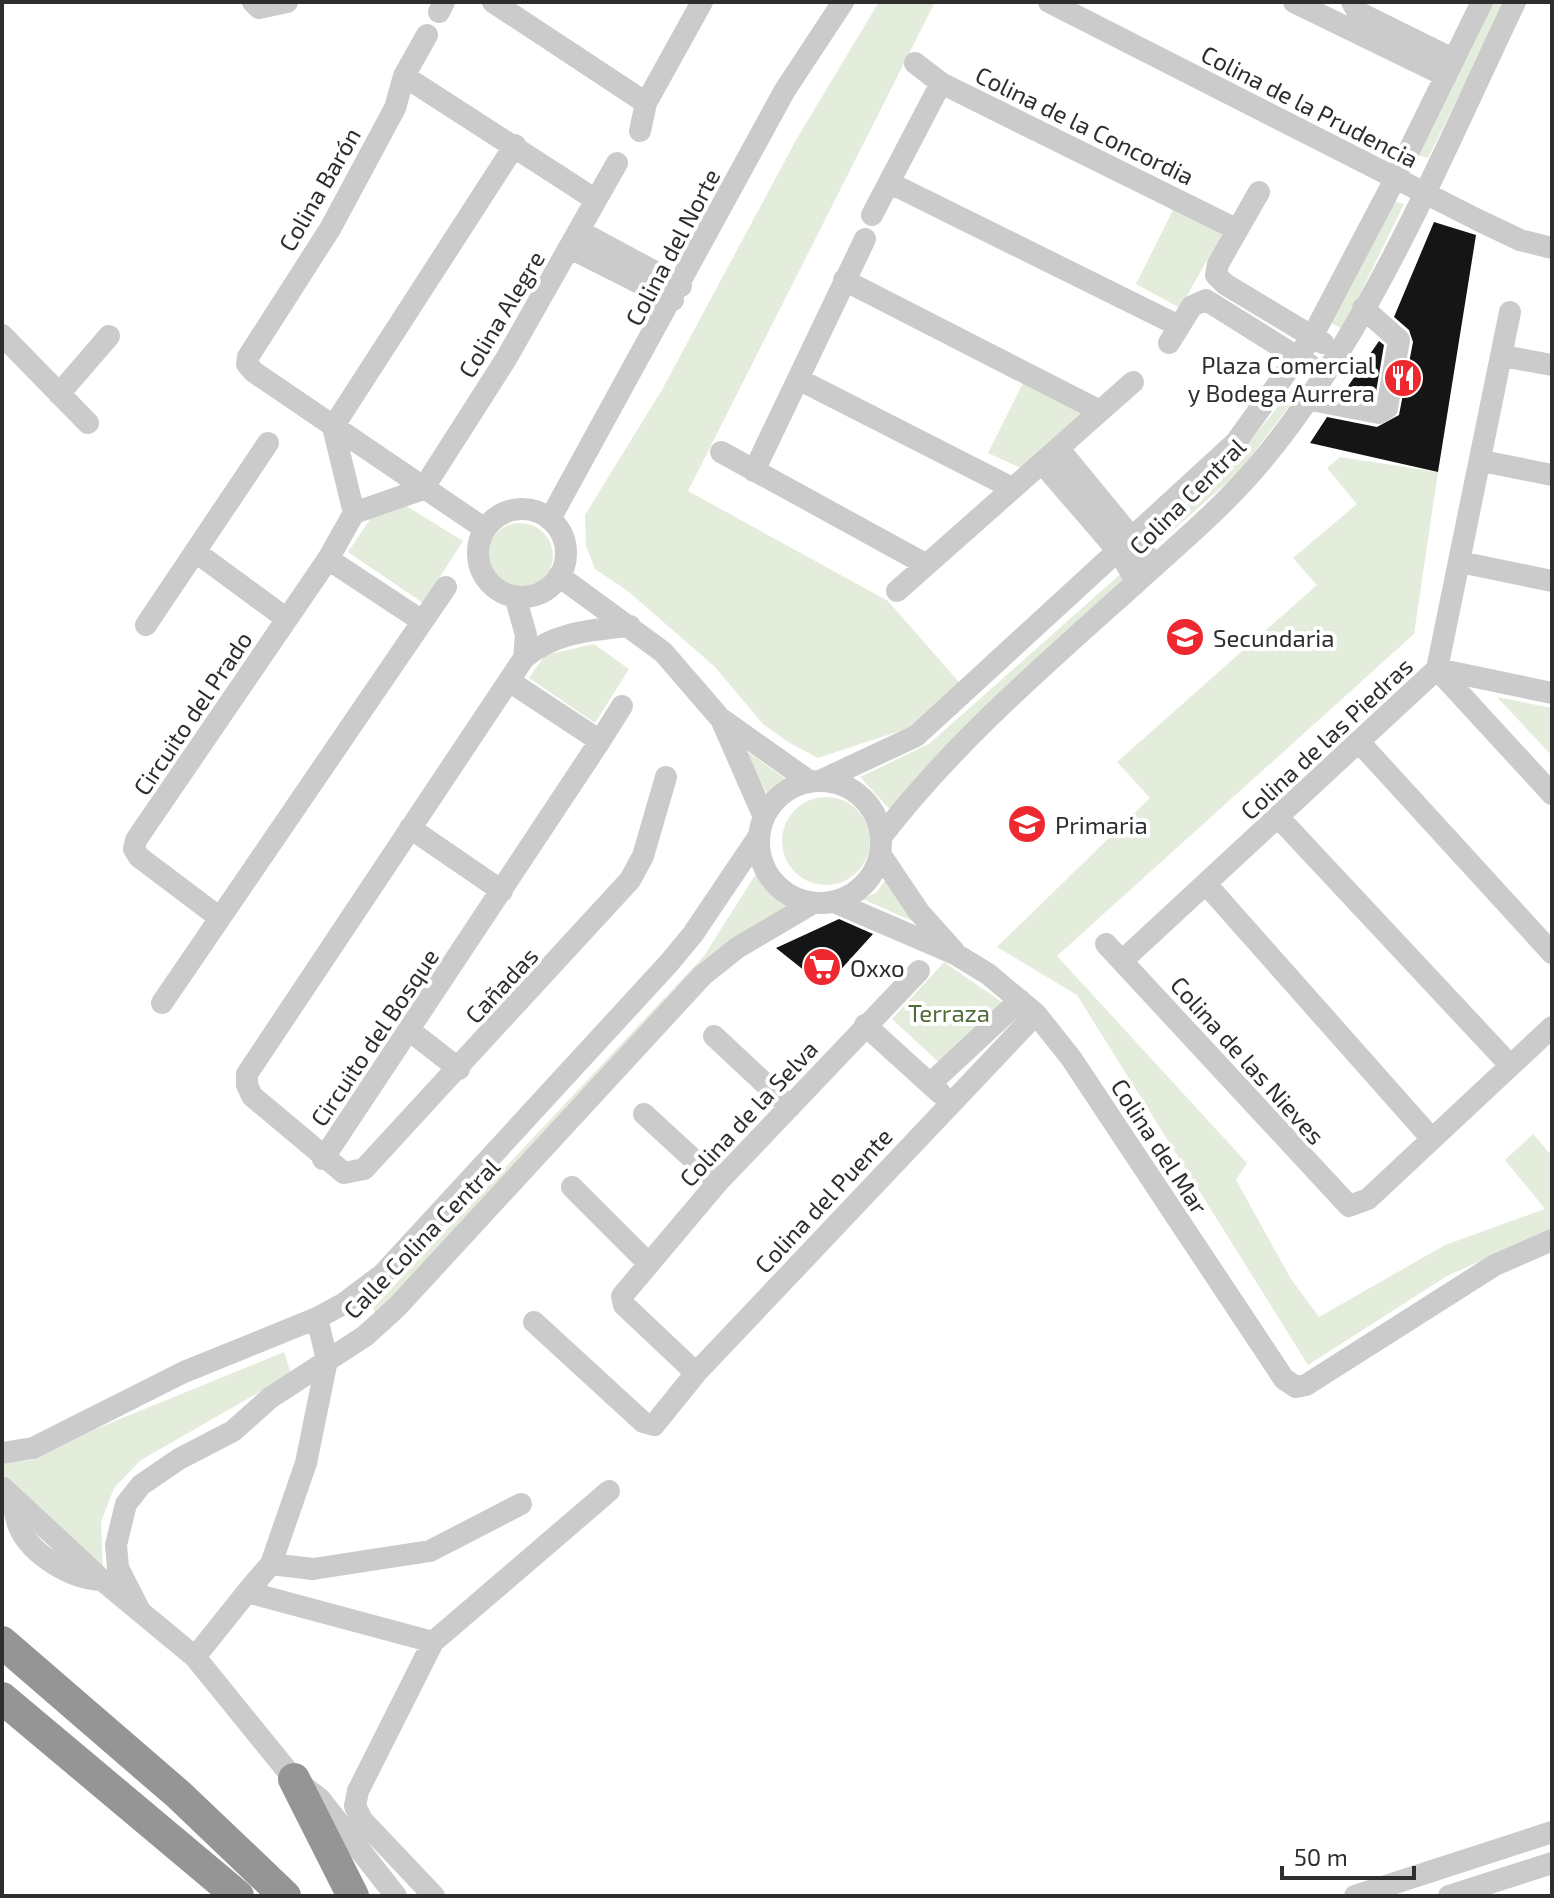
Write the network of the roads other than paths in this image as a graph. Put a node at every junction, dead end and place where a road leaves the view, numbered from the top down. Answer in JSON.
{"nodes":[{"id":1,"x":253,"y":2,"type":"edge"},
{"id":2,"x":287,"y":2,"type":"edge"},
{"id":3,"x":493,"y":2,"type":"edge"},
{"id":4,"x":843,"y":2,"type":"edge"},
{"id":5,"x":1049,"y":2,"type":"edge"},
{"id":6,"x":1294,"y":2,"type":"edge"},
{"id":7,"x":1482,"y":2,"type":"edge"},
{"id":8,"x":1515,"y":2,"type":"edge"},
{"id":9,"x":696,"y":4,"type":"edge"},
{"id":10,"x":1352,"y":4,"type":"edge"},
{"id":11,"x":427,"y":35,"type":"dead end"},
{"id":12,"x":915,"y":63,"type":"dead end"},
{"id":13,"x":1450,"y":68,"type":"junction"},
{"id":14,"x":404,"y":76,"type":"junction"},
{"id":15,"x":941,"y":83,"type":"junction"},
{"id":16,"x":646,"y":103,"type":"junction"},
{"id":17,"x":640,"y":131,"type":"dead end"},
{"id":18,"x":515,"y":145,"type":"junction"},
{"id":19,"x":617,"y":163,"type":"dead end"},
{"id":20,"x":1395,"y":179,"type":"junction"},
{"id":21,"x":890,"y":183,"type":"junction"},
{"id":22,"x":1259,"y":192,"type":"dead end"},
{"id":23,"x":1424,"y":192,"type":"junction"},
{"id":24,"x":596,"y":200,"type":"junction"},
{"id":25,"x":872,"y":215,"type":"dead end"},
{"id":26,"x":1236,"y":229,"type":"junction"},
{"id":27,"x":865,"y":239,"type":"dead end"},
{"id":28,"x":575,"y":240,"type":"junction"},
{"id":29,"x":1552,"y":248,"type":"edge"},
{"id":30,"x":844,"y":280,"type":"junction"},
{"id":31,"x":677,"y":293,"type":"junction"},
{"id":32,"x":1363,"y":308,"type":"junction"},
{"id":33,"x":1510,"y":312,"type":"dead end"},
{"id":34,"x":2,"y":335,"type":"edge"},
{"id":35,"x":109,"y":336,"type":"dead end"},
{"id":36,"x":1312,"y":337,"type":"junction"},
{"id":37,"x":1338,"y":351,"type":"junction"},
{"id":38,"x":1503,"y":356,"type":"junction"},
{"id":39,"x":1300,"y":358,"type":"junction"},
{"id":40,"x":1552,"y":365,"type":"edge"},
{"id":41,"x":1324,"y":374,"type":"junction"},
{"id":42,"x":798,"y":379,"type":"junction"},
{"id":43,"x":1133,"y":382,"type":"dead end"},
{"id":44,"x":59,"y":394,"type":"junction"},
{"id":45,"x":1306,"y":399,"type":"junction"},
{"id":46,"x":1100,"y":411,"type":"junction"},
{"id":47,"x":88,"y":423,"type":"dead end"},
{"id":48,"x":333,"y":427,"type":"junction"},
{"id":49,"x":268,"y":443,"type":"dead end"},
{"id":50,"x":721,"y":452,"type":"dead end"},
{"id":51,"x":1050,"y":456,"type":"junction"},
{"id":52,"x":1482,"y":461,"type":"junction"},
{"id":53,"x":754,"y":471,"type":"junction"},
{"id":54,"x":1552,"y":475,"type":"edge"},
{"id":55,"x":1012,"y":488,"type":"junction"},
{"id":56,"x":423,"y":489,"type":"junction"},
{"id":57,"x":354,"y":513,"type":"junction"},
{"id":58,"x":550,"y":519,"type":"junction"},
{"id":59,"x":485,"y":529,"type":"junction"},
{"id":60,"x":1126,"y":544,"type":"junction"},
{"id":61,"x":197,"y":553,"type":"junction"},
{"id":62,"x":328,"y":559,"type":"junction"},
{"id":63,"x":1460,"y":562,"type":"junction"},
{"id":64,"x":925,"y":564,"type":"junction"},
{"id":65,"x":1155,"y":566,"type":"junction"},
{"id":66,"x":559,"y":576,"type":"junction"},
{"id":67,"x":1552,"y":581,"type":"edge"},
{"id":68,"x":1137,"y":582,"type":"junction"},
{"id":69,"x":446,"y":587,"type":"dead end"},
{"id":70,"x":897,"y":591,"type":"dead end"},
{"id":71,"x":515,"y":596,"type":"junction"},
{"id":72,"x":287,"y":619,"type":"junction"},
{"id":73,"x":422,"y":621,"type":"junction"},
{"id":74,"x":146,"y":625,"type":"dead end"},
{"id":75,"x":630,"y":626,"type":"junction"},
{"id":76,"x":524,"y":658,"type":"junction"},
{"id":77,"x":1437,"y":669,"type":"junction"},
{"id":78,"x":509,"y":681,"type":"junction"},
{"id":79,"x":1552,"y":693,"type":"edge"},
{"id":80,"x":622,"y":706,"type":"dead end"},
{"id":81,"x":720,"y":718,"type":"junction"},
{"id":82,"x":600,"y":741,"type":"junction"},
{"id":83,"x":1360,"y":743,"type":"junction"},
{"id":84,"x":666,"y":777,"type":"dead end"},
{"id":85,"x":815,"y":781,"type":"junction"},
{"id":86,"x":1552,"y":794,"type":"edge"},
{"id":87,"x":1279,"y":818,"type":"junction"},
{"id":88,"x":761,"y":827,"type":"junction"},
{"id":89,"x":410,"y":828,"type":"junction"},
{"id":90,"x":881,"y":846,"type":"junction"},
{"id":91,"x":1206,"y":884,"type":"junction"},
{"id":92,"x":502,"y":891,"type":"junction"},
{"id":93,"x":823,"y":902,"type":"junction"},
{"id":94,"x":220,"y":918,"type":"junction"},
{"id":95,"x":1106,"y":944,"type":"dead end"},
{"id":96,"x":1552,"y":953,"type":"edge"},
{"id":97,"x":957,"y":955,"type":"junction"},
{"id":98,"x":1122,"y":961,"type":"junction"},
{"id":99,"x":919,"y":971,"type":"dead end"},
{"id":100,"x":162,"y":1003,"type":"dead end"},
{"id":101,"x":1028,"y":1007,"type":"junction"},
{"id":102,"x":865,"y":1025,"type":"junction"},
{"id":103,"x":1552,"y":1027,"type":"edge"},
{"id":104,"x":409,"y":1030,"type":"junction"},
{"id":105,"x":714,"y":1036,"type":"dead end"},
{"id":106,"x":1509,"y":1064,"type":"junction"},
{"id":107,"x":459,"y":1069,"type":"junction"},
{"id":108,"x":931,"y":1083,"type":"junction"},
{"id":109,"x":949,"y":1103,"type":"junction"},
{"id":110,"x":790,"y":1107,"type":"junction"},
{"id":111,"x":644,"y":1114,"type":"dead end"},
{"id":112,"x":1432,"y":1139,"type":"junction"},
{"id":113,"x":323,"y":1159,"type":"junction"},
{"id":114,"x":718,"y":1182,"type":"junction"},
{"id":115,"x":572,"y":1187,"type":"dead end"},
{"id":116,"x":1552,"y":1240,"type":"edge"},
{"id":117,"x":647,"y":1262,"type":"junction"},
{"id":118,"x":317,"y":1318,"type":"junction"},
{"id":119,"x":534,"y":1322,"type":"dead end"},
{"id":120,"x":327,"y":1360,"type":"junction"},
{"id":121,"x":696,"y":1373,"type":"junction"},
{"id":122,"x":2,"y":1453,"type":"edge"},
{"id":123,"x":6,"y":1491,"type":"edge"},
{"id":124,"x":609,"y":1491,"type":"dead end"},
{"id":125,"x":521,"y":1504,"type":"dead end"},
{"id":126,"x":271,"y":1564,"type":"junction"},
{"id":127,"x":247,"y":1592,"type":"junction"},
{"id":128,"x":140,"y":1611,"type":"junction"},
{"id":129,"x":2,"y":1642,"type":"edge"},
{"id":130,"x":433,"y":1642,"type":"junction"},
{"id":131,"x":195,"y":1657,"type":"junction"},
{"id":132,"x":2,"y":1698,"type":"edge"},
{"id":133,"x":294,"y":1779,"type":"junction"},
{"id":134,"x":1552,"y":1832,"type":"edge"},
{"id":135,"x":1552,"y":1863,"type":"edge"},
{"id":136,"x":1441,"y":1868,"type":"junction"},
{"id":137,"x":238,"y":1896,"type":"edge"},
{"id":138,"x":285,"y":1896,"type":"edge"},
{"id":139,"x":353,"y":1896,"type":"edge"},
{"id":140,"x":396,"y":1896,"type":"edge"},
{"id":141,"x":434,"y":1896,"type":"edge"},
{"id":142,"x":1355,"y":1896,"type":"edge"},
{"id":143,"x":1449,"y":1896,"type":"edge"}],
"edges":[{"from":1,"to":2,"type":"street"},
{"from":3,"to":16,"type":"street"},
{"from":4,"to":31,"type":"street","name":"Colina del Norte"},
{"from":5,"to":20,"type":"street","name":"Colina de la Prudencia"},
{"from":6,"to":13,"type":"street"},
{"from":7,"to":13,"type":"street","name":"Colina Central"},
{"from":8,"to":23,"type":"street","name":"Colina Central"},
{"from":9,"to":16,"type":"street"},
{"from":10,"to":13,"type":"street"},
{"from":11,"to":14,"type":"street","name":"Colina Barón"},
{"from":12,"to":15,"type":"street","name":"Colina de la Concordia"},
{"from":13,"to":20,"type":"street","name":"Colina Central"},
{"from":14,"to":18,"type":"street"},
{"from":14,"to":48,"type":"street","name":"Colina Barón"},
{"from":15,"to":21,"type":"street"},
{"from":15,"to":26,"type":"street","name":"Colina de la Concordia"},
{"from":16,"to":17,"type":"street"},
{"from":18,"to":24,"type":"street"},
{"from":18,"to":48,"type":"street"},
{"from":19,"to":24,"type":"street","name":"Colina Alegre"},
{"from":20,"to":23,"type":"street","name":"Colina de la Prudencia"},
{"from":20,"to":36,"type":"street","name":"Colina Central"},
{"from":21,"to":25,"type":"street"},
{"from":21,"to":39,"type":"street"},
{"from":22,"to":26,"type":"street"},
{"from":23,"to":29,"type":"street","name":"Colina de la Prudencia"},
{"from":23,"to":32,"type":"street","name":"Colina Central"},
{"from":24,"to":28,"type":"street","name":"Colina Alegre"},
{"from":26,"to":36,"type":"street"},
{"from":27,"to":30,"type":"street"},
{"from":28,"to":31,"type":"street"},
{"from":28,"to":56,"type":"street","name":"Colina Alegre"},
{"from":30,"to":42,"type":"street"},
{"from":30,"to":46,"type":"street"},
{"from":31,"to":58,"type":"street","name":"Colina del Norte"},
{"from":32,"to":37,"type":"street","name":"Colina Central"},
{"from":32,"to":45,"type":"street"},
{"from":33,"to":38,"type":"street","name":"Colina de las Piedras"},
{"from":34,"to":44,"type":"street"},
{"from":35,"to":44,"type":"street"},
{"from":36,"to":37,"type":"street"},
{"from":36,"to":39,"type":"street","name":"Colina Central"},
{"from":37,"to":41,"type":"street","name":"Colina Central"},
{"from":38,"to":40,"type":"street"},
{"from":38,"to":52,"type":"street","name":"Colina de las Piedras"},
{"from":39,"to":41,"type":"street"},
{"from":39,"to":60,"type":"street","name":"Colina Central"},
{"from":41,"to":45,"type":"street","name":"Colina Central"},
{"from":42,"to":53,"type":"street"},
{"from":42,"to":55,"type":"street"},
{"from":43,"to":46,"type":"street"},
{"from":44,"to":47,"type":"street"},
{"from":45,"to":65,"type":"street","name":"Colina Central"},
{"from":46,"to":51,"type":"street"},
{"from":48,"to":56,"type":"street"},
{"from":48,"to":57,"type":"street"},
{"from":49,"to":61,"type":"street"},
{"from":50,"to":53,"type":"street"},
{"from":51,"to":55,"type":"street"},
{"from":51,"to":60,"type":"street"},
{"from":52,"to":54,"type":"street"},
{"from":52,"to":63,"type":"street","name":"Colina de las Piedras"},
{"from":53,"to":64,"type":"street"},
{"from":55,"to":64,"type":"street"},
{"from":56,"to":57,"type":"street"},
{"from":56,"to":59,"type":"street"},
{"from":57,"to":62,"type":"street","name":"Circuito del Prado"},
{"from":58,"to":59,"type":"street"},
{"from":58,"to":66,"type":"street"},
{"from":59,"to":71,"type":"street"},
{"from":60,"to":65,"type":"street"},
{"from":60,"to":68,"type":"street"},
{"from":60,"to":85,"type":"street","name":"Colina Central"},
{"from":61,"to":72,"type":"street"},
{"from":61,"to":74,"type":"street"},
{"from":62,"to":72,"type":"street","name":"Circuito del Prado"},
{"from":62,"to":73,"type":"street"},
{"from":63,"to":67,"type":"street"},
{"from":63,"to":77,"type":"street","name":"Colina de las Piedras"},
{"from":64,"to":70,"type":"street"},
{"from":65,"to":68,"type":"street","name":"Colina Central"},
{"from":66,"to":71,"type":"street"},
{"from":66,"to":75,"type":"street"},
{"from":68,"to":90,"type":"street","name":"Colina Central"},
{"from":69,"to":73,"type":"street"},
{"from":71,"to":76,"type":"street"},
{"from":72,"to":94,"type":"street","name":"Circuito del Prado"},
{"from":73,"to":94,"type":"street"},
{"from":75,"to":76,"type":"street","name":"Circuito del Bosque"},
{"from":75,"to":81,"type":"street"},
{"from":76,"to":78,"type":"street","name":"Circuito del Bosque"},
{"from":77,"to":79,"type":"street"},
{"from":77,"to":83,"type":"street","name":"Colina de las Piedras"},
{"from":77,"to":86,"type":"street"},
{"from":78,"to":82,"type":"street"},
{"from":78,"to":89,"type":"street","name":"Circuito del Bosque"},
{"from":80,"to":82,"type":"street","name":"Circuito del Bosque"},
{"from":81,"to":85,"type":"street"},
{"from":81,"to":88,"type":"street"},
{"from":82,"to":92,"type":"street","name":"Circuito del Bosque"},
{"from":83,"to":87,"type":"street","name":"Colina de las Piedras"},
{"from":83,"to":96,"type":"street"},
{"from":84,"to":107,"type":"street","name":"Cañadas"},
{"from":85,"to":88,"type":"street"},
{"from":85,"to":90,"type":"street"},
{"from":87,"to":91,"type":"street","name":"Colina de las Piedras"},
{"from":87,"to":106,"type":"street"},
{"from":88,"to":93,"type":"street"},
{"from":88,"to":118,"type":"street","name":"Calle Colina Central"},
{"from":89,"to":92,"type":"street"},
{"from":89,"to":113,"type":"street","name":"Circuito del Bosque"},
{"from":90,"to":93,"type":"street"},
{"from":90,"to":97,"type":"street","name":"Colina del Mar"},
{"from":91,"to":98,"type":"street","name":"Colina de las Piedras"},
{"from":91,"to":112,"type":"street"},
{"from":92,"to":104,"type":"street","name":"Circuito del Bosque"},
{"from":93,"to":97,"type":"street","name":"Colina del Mar"},
{"from":93,"to":120,"type":"street","name":"Calle Colina Central"},
{"from":94,"to":100,"type":"street"},
{"from":95,"to":98,"type":"street","name":"Colina de las Nieves"},
{"from":97,"to":101,"type":"street","name":"Colina del Mar"},
{"from":98,"to":112,"type":"street","name":"Colina de las Nieves"},
{"from":99,"to":102,"type":"street","name":"Colina de la Selva"},
{"from":101,"to":108,"type":"street"},
{"from":101,"to":109,"type":"street","name":"Colina del Puente"},
{"from":101,"to":116,"type":"street","name":"Colina del Mar"},
{"from":102,"to":108,"type":"street"},
{"from":102,"to":110,"type":"street","name":"Colina de la Selva"},
{"from":103,"to":106,"type":"street"},
{"from":104,"to":107,"type":"street"},
{"from":104,"to":113,"type":"street","name":"Circuito del Bosque"},
{"from":105,"to":110,"type":"street"},
{"from":106,"to":112,"type":"street"},
{"from":107,"to":113,"type":"street","name":"Cañadas"},
{"from":108,"to":109,"type":"street"},
{"from":109,"to":121,"type":"street","name":"Colina del Puente"},
{"from":110,"to":114,"type":"street","name":"Colina de la Selva"},
{"from":111,"to":114,"type":"street"},
{"from":114,"to":117,"type":"street","name":"Colina de la Selva"},
{"from":115,"to":117,"type":"street"},
{"from":117,"to":121,"type":"street","name":"Colina de la Selva"},
{"from":118,"to":120,"type":"street"},
{"from":118,"to":122,"type":"street","name":"Calle Colina Central"},
{"from":119,"to":121,"type":"street","name":"Colina del Puente"},
{"from":120,"to":126,"type":"street"},
{"from":120,"to":128,"type":"street","name":"Calle Colina Central"},
{"from":123,"to":128,"type":"street"},
{"from":124,"to":130,"type":"street"},
{"from":125,"to":126,"type":"street"},
{"from":126,"to":127,"type":"street"},
{"from":127,"to":130,"type":"street"},
{"from":127,"to":131,"type":"street"},
{"from":128,"to":131,"type":"street"},
{"from":129,"to":138,"type":"highway"},
{"from":130,"to":141,"type":"street"},
{"from":131,"to":133,"type":"street"},
{"from":132,"to":137,"type":"highway"},
{"from":133,"to":139,"type":"highway"},
{"from":133,"to":140,"type":"street"},
{"from":134,"to":136,"type":"street"},
{"from":135,"to":143,"type":"street"},
{"from":136,"to":142,"type":"street"},
{"from":136,"to":143,"type":"street"}]}
